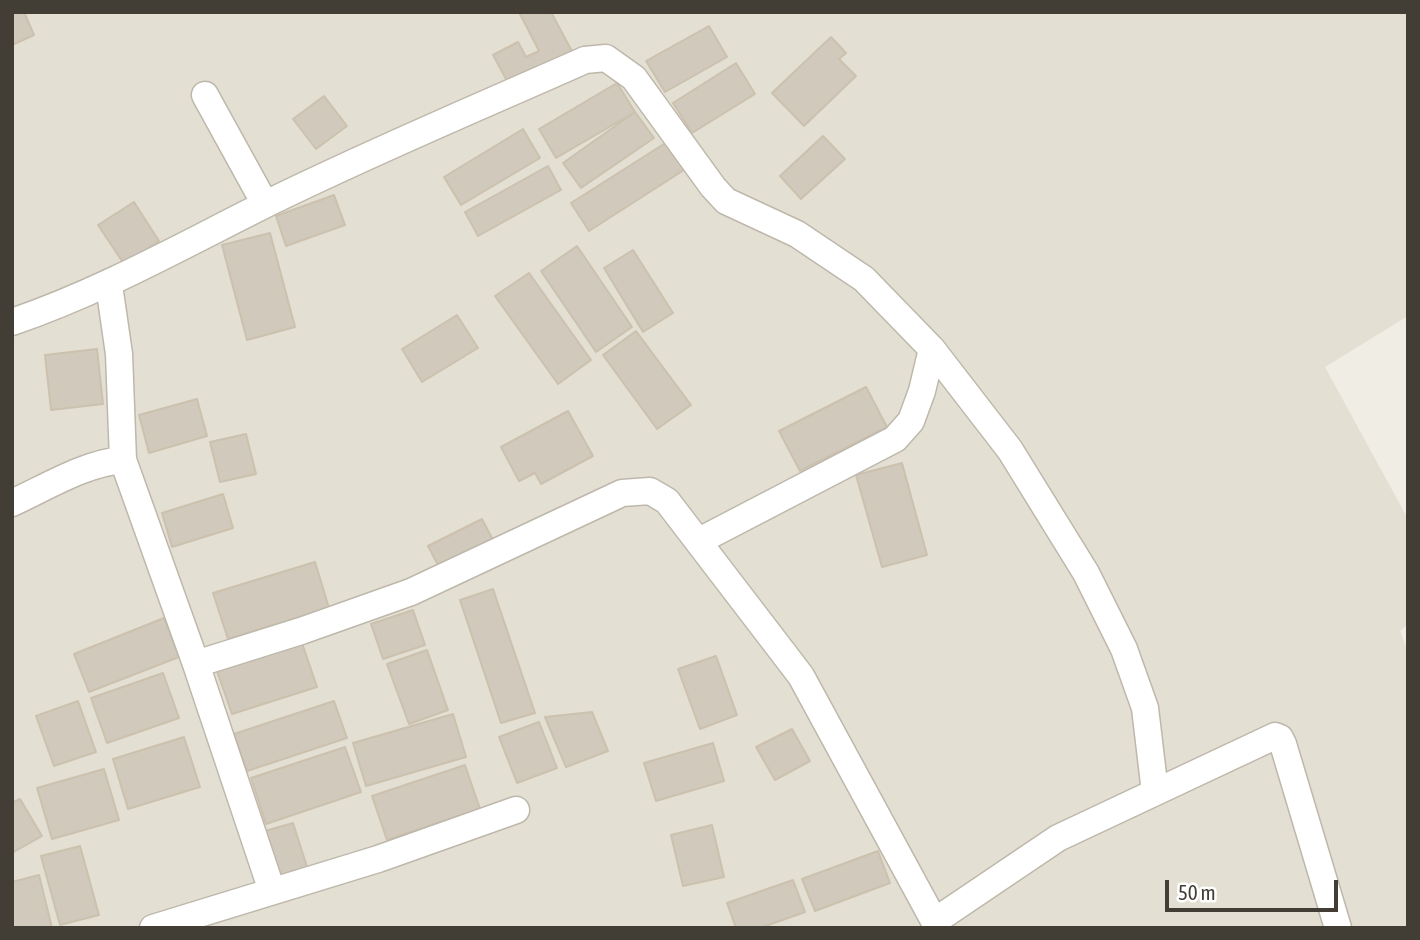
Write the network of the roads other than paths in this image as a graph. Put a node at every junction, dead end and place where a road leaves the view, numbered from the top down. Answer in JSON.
{"nodes":[{"id":1,"x":205,"y":95,"type":"dead end"},
{"id":2,"x":265,"y":204,"type":"junction"},
{"id":3,"x":109,"y":285,"type":"junction"},
{"id":4,"x":12,"y":322,"type":"edge"},
{"id":5,"x":932,"y":349,"type":"junction"},
{"id":6,"x":123,"y":460,"type":"junction"},
{"id":7,"x":12,"y":503,"type":"edge"},
{"id":8,"x":699,"y":541,"type":"junction"},
{"id":9,"x":196,"y":664,"type":"junction"},
{"id":10,"x":1155,"y":792,"type":"junction"},
{"id":11,"x":516,"y":810,"type":"dead end"},
{"id":12,"x":272,"y":891,"type":"junction"},
{"id":13,"x":936,"y":925,"type":"edge"},
{"id":14,"x":153,"y":928,"type":"edge"},
{"id":15,"x":1338,"y":928,"type":"edge"}],
"edges":[{"from":1,"to":2,"type":"street"},
{"from":2,"to":3,"type":"street"},
{"from":2,"to":5,"type":"street"},
{"from":3,"to":4,"type":"street"},
{"from":3,"to":6,"type":"street"},
{"from":5,"to":8,"type":"street"},
{"from":5,"to":10,"type":"street"},
{"from":6,"to":7,"type":"street"},
{"from":6,"to":9,"type":"street"},
{"from":8,"to":9,"type":"street"},
{"from":8,"to":13,"type":"street"},
{"from":9,"to":12,"type":"street"},
{"from":10,"to":13,"type":"street"},
{"from":10,"to":15,"type":"street"},
{"from":11,"to":12,"type":"street"},
{"from":12,"to":14,"type":"street"}]}
